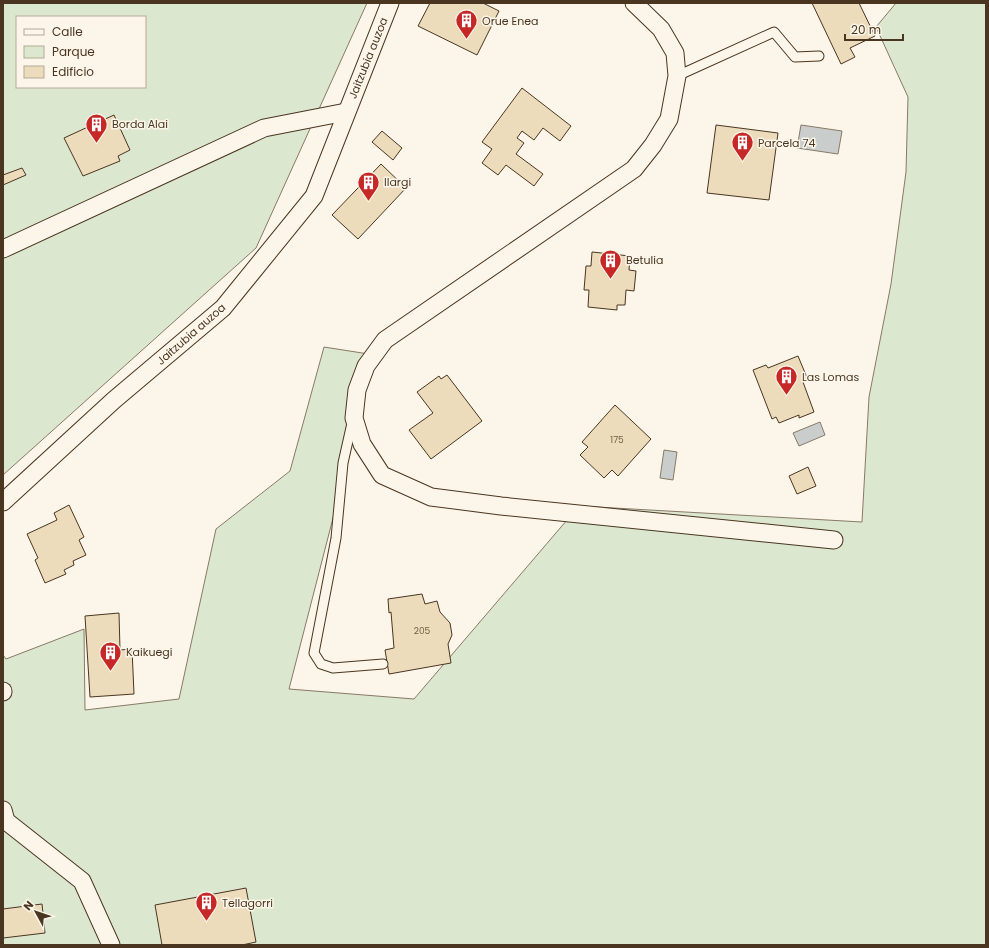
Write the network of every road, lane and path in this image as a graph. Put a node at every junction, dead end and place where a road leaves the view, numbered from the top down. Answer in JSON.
{"nodes":[{"id":1,"x":390,"y":3,"type":"edge"},
{"id":2,"x":634,"y":3,"type":"edge"},
{"id":3,"x":819,"y":56,"type":"dead end"},
{"id":4,"x":677,"y":76,"type":"junction"},
{"id":5,"x":346,"y":112,"type":"junction"},
{"id":6,"x":3,"y":249,"type":"edge"},
{"id":7,"x":354,"y":418,"type":"junction"},
{"id":8,"x":3,"y":502,"type":"edge"},
{"id":9,"x":834,"y":540,"type":"dead end"},
{"id":10,"x":383,"y":664,"type":"dead end"},
{"id":11,"x":3,"y":810,"type":"edge"},
{"id":12,"x":111,"y":945,"type":"edge"}],
"edges":[{"from":1,"to":5,"type":"street","name":"Jaitzubia auzoa"},
{"from":2,"to":4,"type":"street"},
{"from":3,"to":4,"type":"lane"},
{"from":4,"to":7,"type":"street"},
{"from":5,"to":6,"type":"street","name":"Jaitzubia auzoa"},
{"from":5,"to":8,"type":"street","name":"Jaitzubia auzoa"},
{"from":7,"to":9,"type":"street"},
{"from":7,"to":10,"type":"lane"},
{"from":11,"to":12,"type":"street"}]}
